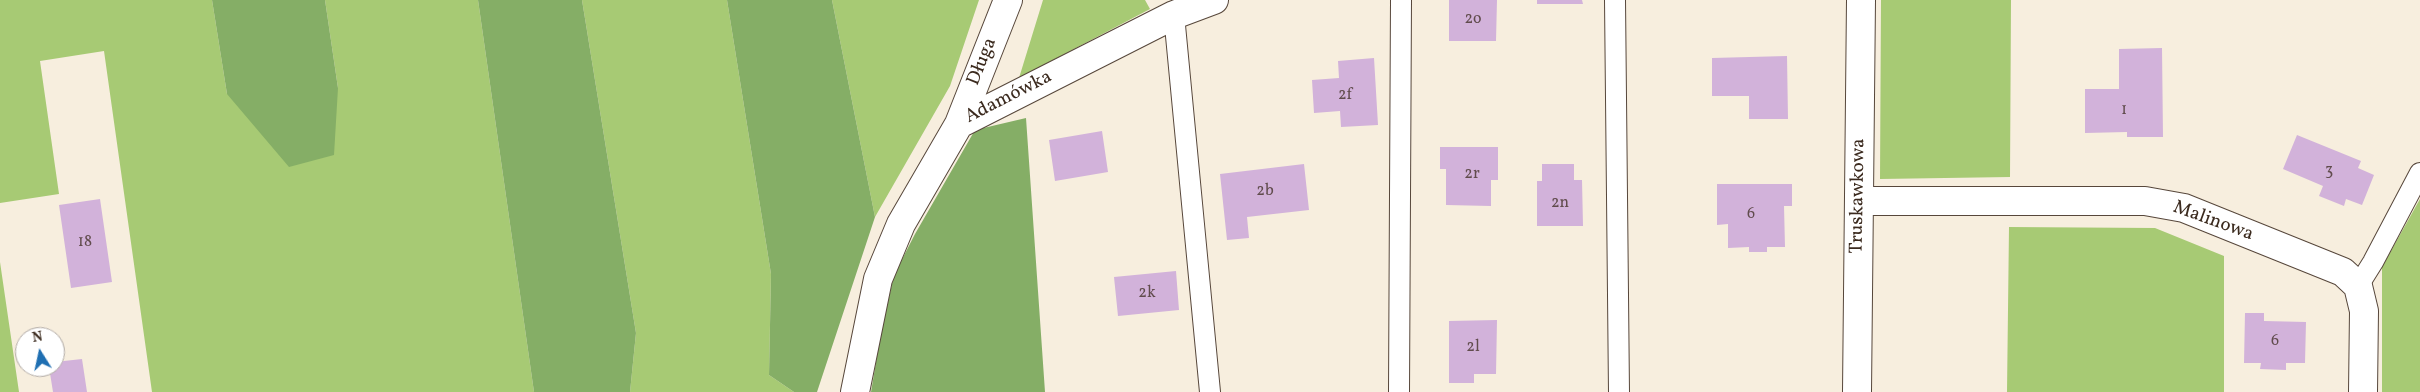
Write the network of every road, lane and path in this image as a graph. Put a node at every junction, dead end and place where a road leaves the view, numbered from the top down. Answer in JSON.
{"nodes":[{"id":1,"x":1008,"y":0,"type":"edge"},
{"id":2,"x":1214,"y":0,"type":"edge"},
{"id":3,"x":1401,"y":0,"type":"edge"},
{"id":4,"x":1615,"y":0,"type":"edge"},
{"id":5,"x":1861,"y":0,"type":"edge"},
{"id":6,"x":1170,"y":8,"type":"edge"},
{"id":7,"x":959,"y":124,"type":"junction"},
{"id":8,"x":2420,"y":174,"type":"edge"},
{"id":9,"x":1859,"y":201,"type":"junction"},
{"id":10,"x":2358,"y":286,"type":"junction"},
{"id":11,"x":854,"y":392,"type":"edge"},
{"id":12,"x":1210,"y":392,"type":"edge"},
{"id":13,"x":1399,"y":392,"type":"edge"},
{"id":14,"x":1619,"y":392,"type":"edge"},
{"id":15,"x":1857,"y":392,"type":"edge"},
{"id":16,"x":2363,"y":392,"type":"edge"}],
"edges":[{"from":1,"to":7,"type":"street","name":"Długa"},
{"from":2,"to":6,"type":"street","name":"Adamówka"},
{"from":3,"to":13,"type":"lane"},
{"from":4,"to":14,"type":"lane"},
{"from":5,"to":9,"type":"street","name":"Truskawkowa"},
{"from":6,"to":7,"type":"street","name":"Adamówka"},
{"from":6,"to":12,"type":"lane"},
{"from":7,"to":11,"type":"street","name":"Adamówka"},
{"from":8,"to":10,"type":"lane"},
{"from":9,"to":10,"type":"street","name":"Malinowa"},
{"from":9,"to":15,"type":"street","name":"Truskawkowa"},
{"from":10,"to":16,"type":"street"}]}
